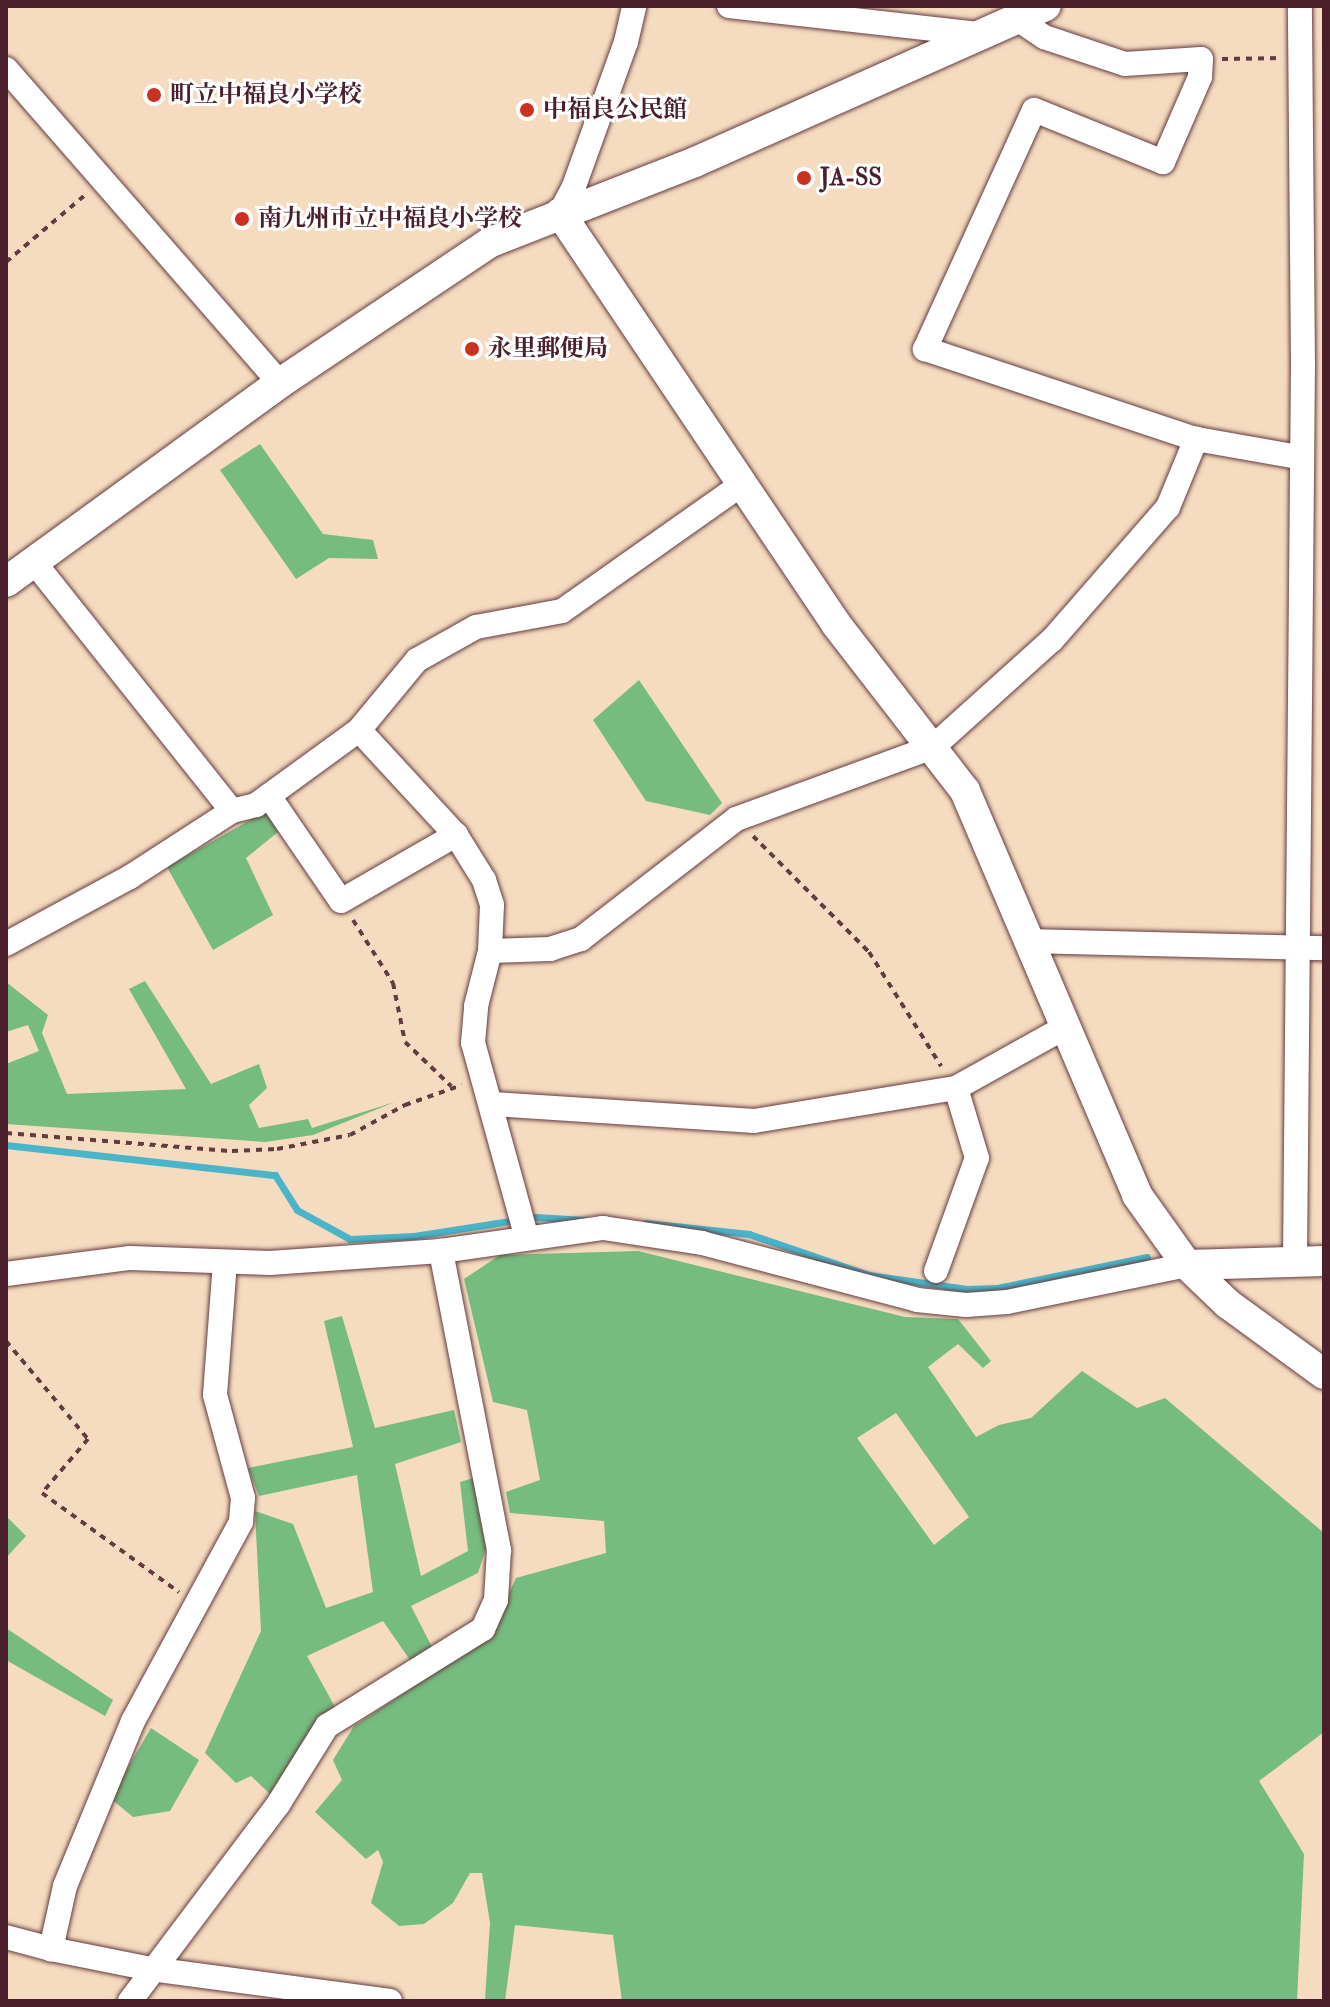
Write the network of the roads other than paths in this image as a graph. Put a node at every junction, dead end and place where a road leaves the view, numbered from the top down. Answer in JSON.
{"nodes":[{"id":1,"x":634,"y":6,"type":"edge"},
{"id":2,"x":729,"y":6,"type":"edge"},
{"id":3,"x":1046,"y":6,"type":"edge"},
{"id":4,"x":1300,"y":6,"type":"edge"},
{"id":5,"x":1016,"y":18,"type":"junction"},
{"id":6,"x":980,"y":34,"type":"junction"},
{"id":7,"x":6,"y":69,"type":"edge"},
{"id":8,"x":560,"y":213,"type":"junction"},
{"id":9,"x":1313,"y":365,"type":"edge"},
{"id":10,"x":280,"y":383,"type":"junction"},
{"id":11,"x":1196,"y":439,"type":"junction"},
{"id":12,"x":1298,"y":457,"type":"junction"},
{"id":13,"x":742,"y":484,"type":"junction"},
{"id":14,"x":34,"y":562,"type":"junction"},
{"id":15,"x":6,"y":582,"type":"edge"},
{"id":16,"x":359,"y":730,"type":"junction"},
{"id":17,"x":933,"y":747,"type":"junction"},
{"id":18,"x":269,"y":796,"type":"junction"},
{"id":19,"x":232,"y":811,"type":"junction"},
{"id":20,"x":456,"y":835,"type":"junction"},
{"id":21,"x":1028,"y":941,"type":"junction"},
{"id":22,"x":6,"y":944,"type":"edge"},
{"id":23,"x":1312,"y":948,"type":"edge"},
{"id":24,"x":490,"y":951,"type":"junction"},
{"id":25,"x":1064,"y":1028,"type":"junction"},
{"id":26,"x":956,"y":1088,"type":"junction"},
{"id":27,"x":489,"y":1094,"type":"junction"},
{"id":28,"x":524,"y":1222,"type":"junction"},
{"id":29,"x":441,"y":1251,"type":"junction"},
{"id":30,"x":1310,"y":1261,"type":"edge"},
{"id":31,"x":225,"y":1262,"type":"junction"},
{"id":32,"x":1187,"y":1265,"type":"junction"},
{"id":33,"x":936,"y":1271,"type":"dead end"},
{"id":34,"x":6,"y":1274,"type":"edge"},
{"id":35,"x":1324,"y":1374,"type":"edge"},
{"id":36,"x":6,"y":1937,"type":"edge"},
{"id":37,"x":51,"y":1949,"type":"junction"},
{"id":38,"x":151,"y":1969,"type":"junction"},
{"id":39,"x":130,"y":2001,"type":"edge"},
{"id":40,"x":390,"y":2001,"type":"edge"}],
"edges":[{"from":1,"to":8,"type":"street"},
{"from":2,"to":6,"type":"street"},
{"from":3,"to":5,"type":"street"},
{"from":4,"to":9,"type":"street"},
{"from":5,"to":6,"type":"street"},
{"from":5,"to":11,"type":"street"},
{"from":6,"to":8,"type":"street"},
{"from":7,"to":10,"type":"street"},
{"from":8,"to":10,"type":"street"},
{"from":8,"to":13,"type":"street"},
{"from":9,"to":12,"type":"street"},
{"from":10,"to":14,"type":"street"},
{"from":11,"to":12,"type":"street"},
{"from":11,"to":17,"type":"street"},
{"from":12,"to":23,"type":"street"},
{"from":13,"to":16,"type":"street"},
{"from":13,"to":17,"type":"street"},
{"from":14,"to":15,"type":"street"},
{"from":14,"to":19,"type":"street"},
{"from":16,"to":18,"type":"street"},
{"from":16,"to":20,"type":"street"},
{"from":17,"to":21,"type":"street"},
{"from":17,"to":24,"type":"street"},
{"from":18,"to":19,"type":"street"},
{"from":18,"to":20,"type":"street"},
{"from":19,"to":22,"type":"street"},
{"from":20,"to":24,"type":"street"},
{"from":21,"to":23,"type":"street"},
{"from":21,"to":25,"type":"street"},
{"from":23,"to":30,"type":"street"},
{"from":24,"to":27,"type":"street"},
{"from":25,"to":26,"type":"street"},
{"from":25,"to":32,"type":"street"},
{"from":26,"to":27,"type":"street"},
{"from":26,"to":33,"type":"street"},
{"from":27,"to":28,"type":"street"},
{"from":28,"to":29,"type":"street"},
{"from":28,"to":32,"type":"street"},
{"from":29,"to":31,"type":"street"},
{"from":29,"to":38,"type":"street"},
{"from":30,"to":32,"type":"street"},
{"from":31,"to":34,"type":"street"},
{"from":31,"to":37,"type":"street"},
{"from":32,"to":35,"type":"street"},
{"from":36,"to":37,"type":"street"},
{"from":37,"to":38,"type":"street"},
{"from":38,"to":39,"type":"street"},
{"from":38,"to":40,"type":"street"}]}
